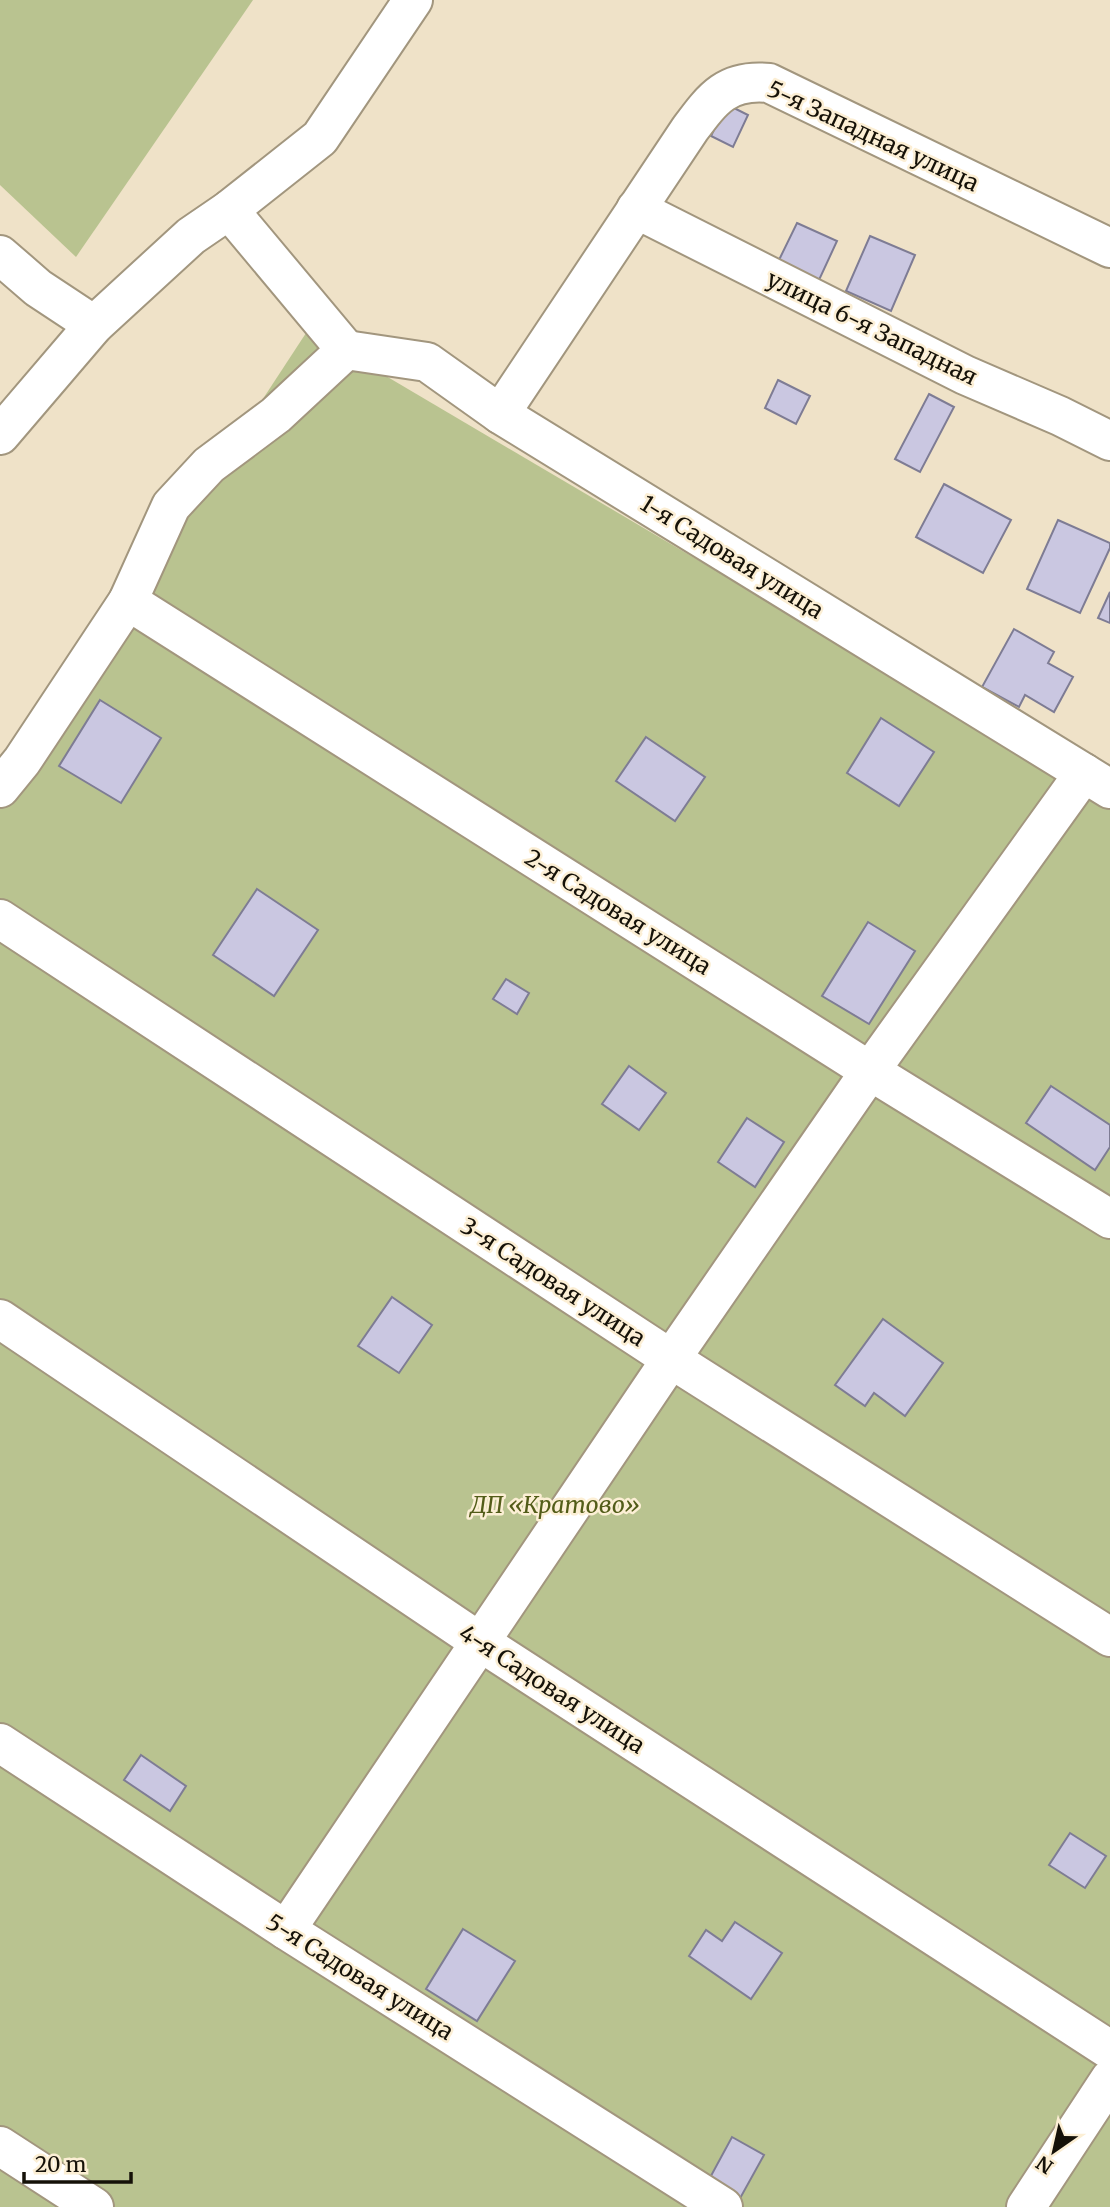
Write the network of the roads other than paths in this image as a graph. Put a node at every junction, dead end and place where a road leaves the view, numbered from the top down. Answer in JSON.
{"nodes":[{"id":1,"x":414,"y":0,"type":"edge"},
{"id":2,"x":636,"y":209,"type":"junction"},
{"id":3,"x":229,"y":210,"type":"junction"},
{"id":4,"x":1110,"y":248,"type":"edge"},
{"id":5,"x":0,"y":255,"type":"edge"},
{"id":6,"x":94,"y":325,"type":"junction"},
{"id":7,"x":346,"y":350,"type":"junction"},
{"id":8,"x":500,"y":414,"type":"junction"},
{"id":9,"x":0,"y":435,"type":"edge"},
{"id":10,"x":1110,"y":441,"type":"edge"},
{"id":11,"x":128,"y":601,"type":"junction"},
{"id":12,"x":1097,"y":781,"type":"edge"},
{"id":13,"x":0,"y":788,"type":"edge"},
{"id":14,"x":0,"y":919,"type":"edge"},
{"id":15,"x":870,"y":1071,"type":"junction"},
{"id":16,"x":1110,"y":1219,"type":"edge"},
{"id":17,"x":0,"y":1320,"type":"edge"},
{"id":18,"x":671,"y":1359,"type":"junction"},
{"id":19,"x":1110,"y":1637,"type":"edge"},
{"id":20,"x":480,"y":1642,"type":"junction"},
{"id":21,"x":0,"y":1743,"type":"edge"},
{"id":22,"x":286,"y":1930,"type":"junction"},
{"id":23,"x":1110,"y":2050,"type":"edge"},
{"id":24,"x":1110,"y":2079,"type":"edge"},
{"id":25,"x":0,"y":2146,"type":"edge"},
{"id":26,"x":94,"y":2207,"type":"edge"},
{"id":27,"x":723,"y":2207,"type":"edge"},
{"id":28,"x":1026,"y":2207,"type":"edge"}],
"edges":[{"from":1,"to":3,"type":"street"},
{"from":2,"to":4,"type":"street","name":"5-я Западная улица"},
{"from":2,"to":8,"type":"street","name":"5-я Западная улица"},
{"from":2,"to":10,"type":"street","name":"улица 6-я Западная"},
{"from":3,"to":6,"type":"street"},
{"from":3,"to":7,"type":"street"},
{"from":5,"to":6,"type":"street"},
{"from":6,"to":9,"type":"street"},
{"from":7,"to":8,"type":"street","name":"1-я Садовая улица"},
{"from":7,"to":11,"type":"street"},
{"from":8,"to":12,"type":"street","name":"1-я Садовая улица"},
{"from":11,"to":13,"type":"street"},
{"from":11,"to":15,"type":"street","name":"2-я Садовая улица"},
{"from":12,"to":15,"type":"street"},
{"from":14,"to":18,"type":"street","name":"3-я Садовая улица"},
{"from":15,"to":16,"type":"street","name":"2-я Садовая улица"},
{"from":15,"to":18,"type":"street"},
{"from":17,"to":20,"type":"street","name":"4-я Садовая улица"},
{"from":18,"to":19,"type":"street","name":"3-я Садовая улица"},
{"from":18,"to":20,"type":"street"},
{"from":20,"to":22,"type":"street"},
{"from":20,"to":23,"type":"street","name":"4-я Садовая улица"},
{"from":21,"to":22,"type":"street","name":"5-я Садовая улица"},
{"from":22,"to":27,"type":"street","name":"5-я Садовая улица"},
{"from":24,"to":28,"type":"street"},
{"from":25,"to":26,"type":"street"}]}
